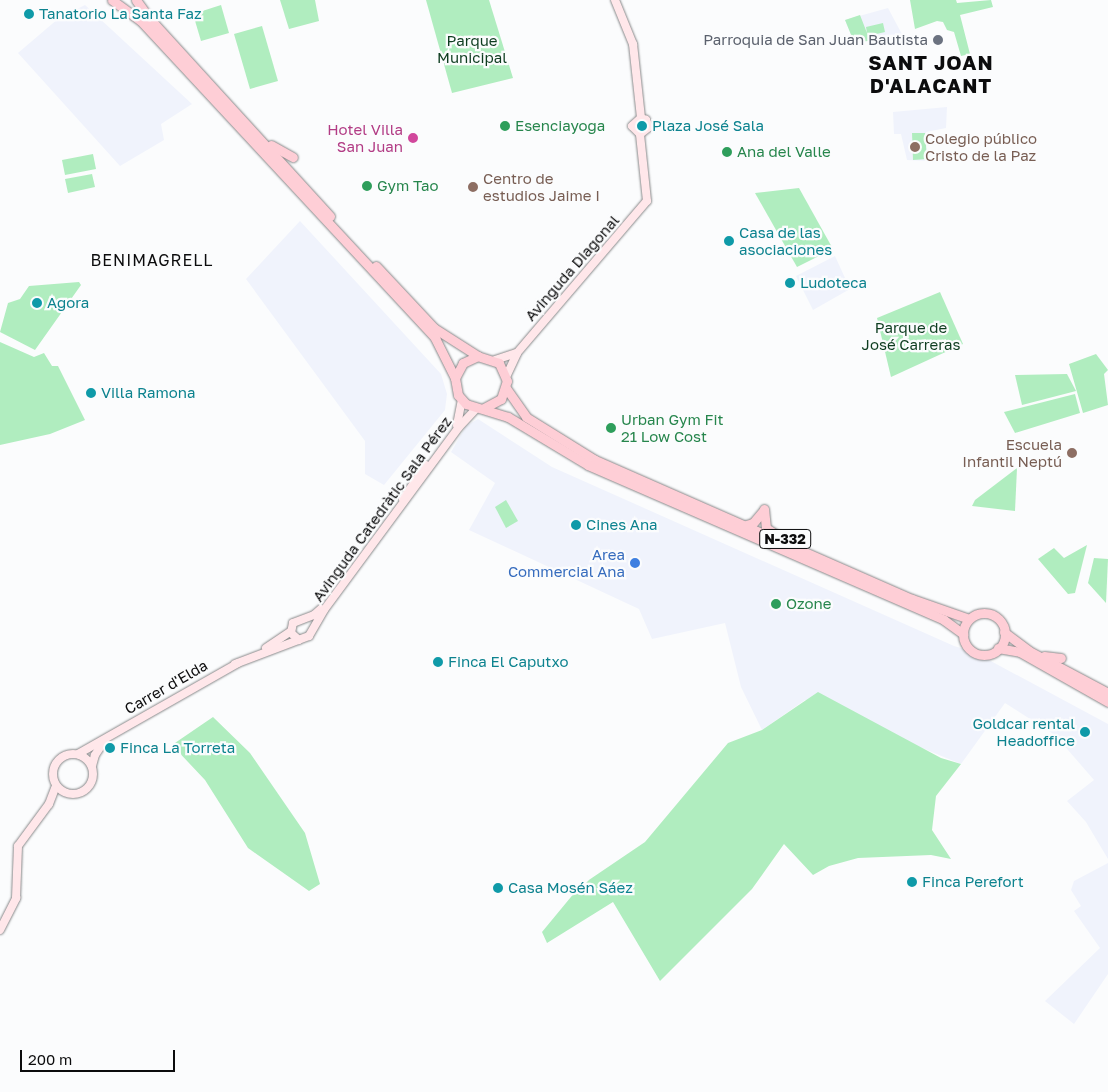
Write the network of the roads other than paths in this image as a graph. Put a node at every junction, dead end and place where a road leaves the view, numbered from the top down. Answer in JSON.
{"nodes":[{"id":1,"x":112,"y":0,"type":"edge"},
{"id":2,"x":136,"y":0,"type":"edge"},
{"id":3,"x":615,"y":0,"type":"edge"},
{"id":4,"x":236,"y":112,"type":"junction"},
{"id":5,"x":293,"y":157,"type":"dead end"},
{"id":6,"x":517,"y":353,"type":"junction"},
{"id":7,"x":478,"y":356,"type":"junction"},
{"id":8,"x":495,"y":360,"type":"junction"},
{"id":9,"x":506,"y":377,"type":"junction"},
{"id":10,"x":455,"y":378,"type":"junction"},
{"id":11,"x":506,"y":388,"type":"junction"},
{"id":12,"x":462,"y":400,"type":"junction"},
{"id":13,"x":481,"y":408,"type":"junction"},
{"id":14,"x":743,"y":526,"type":"junction"},
{"id":15,"x":821,"y":559,"type":"junction"},
{"id":16,"x":969,"y":619,"type":"junction"},
{"id":17,"x":304,"y":620,"type":"junction"},
{"id":18,"x":311,"y":629,"type":"junction"},
{"id":19,"x":291,"y":631,"type":"junction"},
{"id":20,"x":1004,"y":632,"type":"junction"},
{"id":21,"x":963,"y":634,"type":"junction"},
{"id":22,"x":299,"y":640,"type":"junction"},
{"id":23,"x":998,"y":648,"type":"junction"},
{"id":24,"x":1037,"y":655,"type":"junction"},
{"id":25,"x":1061,"y":658,"type":"dead end"},
{"id":26,"x":235,"y":664,"type":"junction"},
{"id":27,"x":1108,"y":693,"type":"edge"},
{"id":28,"x":1108,"y":702,"type":"edge"},
{"id":29,"x":111,"y":736,"type":"junction"},
{"id":30,"x":78,"y":754,"type":"junction"},
{"id":31,"x":92,"y":766,"type":"junction"},
{"id":32,"x":56,"y":786,"type":"junction"},
{"id":33,"x":68,"y":794,"type":"junction"},
{"id":34,"x":49,"y":804,"type":"junction"},
{"id":35,"x":0,"y":930,"type":"edge"}],
"edges":[{"from":1,"to":10,"type":"main road"},
{"from":2,"to":4,"type":"main road"},
{"from":3,"to":6,"type":"street","name":"Avinguda Diagonal"},
{"from":4,"to":5,"type":"main road"},
{"from":4,"to":7,"type":"main road"},
{"from":6,"to":8,"type":"street"},
{"from":6,"to":9,"type":"street","name":"Avinguda Diagonal"},
{"from":7,"to":8,"type":"main road"},
{"from":7,"to":10,"type":"main road"},
{"from":8,"to":9,"type":"main road"},
{"from":9,"to":11,"type":"main road"},
{"from":10,"to":12,"type":"main road"},
{"from":11,"to":13,"type":"main road"},
{"from":11,"to":14,"type":"main road"},
{"from":12,"to":13,"type":"main road"},
{"from":12,"to":17,"type":"street","name":"Avinguda Catedràtic Sala Pérez"},
{"from":13,"to":18,"type":"street","name":"Avinguda Catedràtic Sala Pérez"},
{"from":13,"to":21,"type":"main road"},
{"from":14,"to":15,"type":"main road"},
{"from":14,"to":15,"type":"main road","number":"N-332"},
{"from":15,"to":16,"type":"main road"},
{"from":16,"to":20,"type":"main road"},
{"from":16,"to":21,"type":"main road"},
{"from":17,"to":18,"type":"street"},
{"from":17,"to":19,"type":"street"},
{"from":18,"to":22,"type":"street"},
{"from":19,"to":22,"type":"street"},
{"from":19,"to":26,"type":"street"},
{"from":20,"to":23,"type":"main road"},
{"from":20,"to":24,"type":"main road"},
{"from":21,"to":23,"type":"main road"},
{"from":22,"to":26,"type":"street"},
{"from":23,"to":28,"type":"main road"},
{"from":24,"to":25,"type":"main road"},
{"from":24,"to":27,"type":"main road"},
{"from":26,"to":29,"type":"street","name":"Carrer d'Elda"},
{"from":29,"to":30,"type":"street","name":"Carrer d'Elda"},
{"from":29,"to":31,"type":"street","name":"Carrer d'Elda"},
{"from":30,"to":31,"type":"street"},
{"from":30,"to":32,"type":"street"},
{"from":31,"to":33,"type":"street"},
{"from":32,"to":33,"type":"street"},
{"from":32,"to":34,"type":"street"},
{"from":33,"to":34,"type":"street"},
{"from":34,"to":35,"type":"street"}]}
